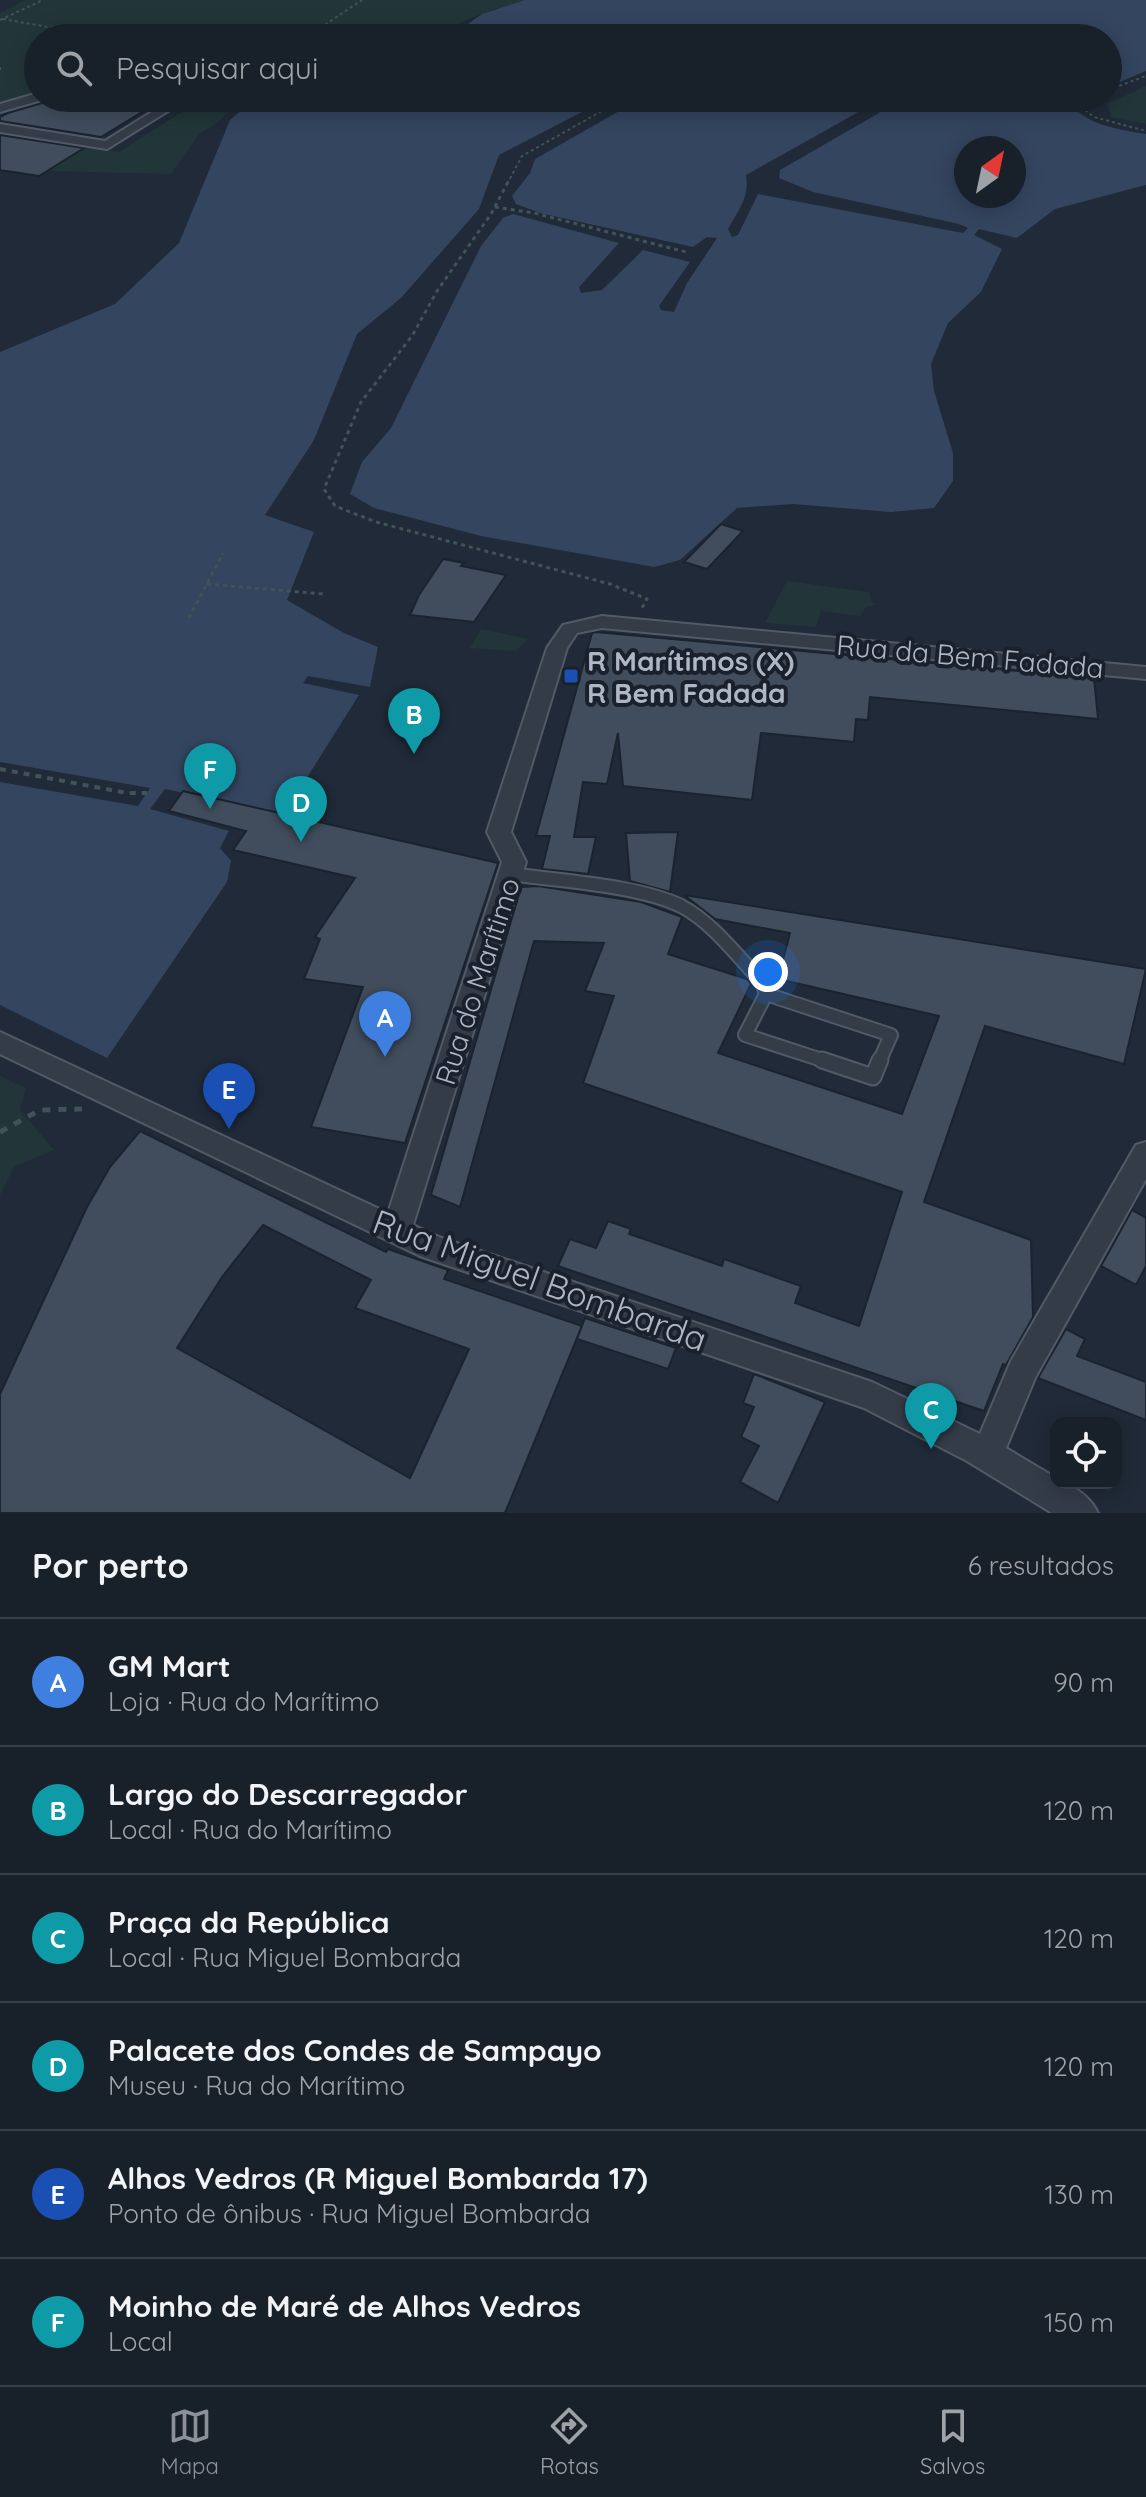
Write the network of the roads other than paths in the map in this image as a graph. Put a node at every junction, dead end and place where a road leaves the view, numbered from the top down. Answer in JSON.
{"nodes":[{"id":1,"x":24,"y":101,"type":"edge"},
{"id":2,"x":0,"y":108,"type":"edge"},
{"id":3,"x":160,"y":112,"type":"edge"},
{"id":4,"x":0,"y":128,"type":"edge"},
{"id":5,"x":602,"y":622,"type":"joint"},
{"id":6,"x":1146,"y":673,"type":"edge"},
{"id":7,"x":511,"y":874,"type":"junction"},
{"id":8,"x":766,"y":994,"type":"junction"},
{"id":9,"x":0,"y":1042,"type":"edge"},
{"id":10,"x":1146,"y":1153,"type":"edge"},
{"id":11,"x":396,"y":1232,"type":"junction"},
{"id":12,"x":987,"y":1454,"type":"junction"},
{"id":13,"x":1081,"y":1513,"type":"edge"}],
"edges":[{"from":1,"to":2,"type":"street"},
{"from":3,"to":4,"type":"street"},
{"from":5,"to":6,"type":"street","name":"Rua da Bem Fadada"},
{"from":5,"to":7,"type":"street","name":"Rua do Marítimo"},
{"from":7,"to":8,"type":"lane"},
{"from":7,"to":11,"type":"street","name":"Rua do Marítimo"},
{"from":8,"to":8,"type":"lane"},
{"from":9,"to":11,"type":"street","name":"Rua Miguel Bombarda"},
{"from":10,"to":12,"type":"street"},
{"from":11,"to":12,"type":"street","name":"Rua Miguel Bombarda"},
{"from":12,"to":13,"type":"street","name":"Rua Miguel Bombarda"}]}
